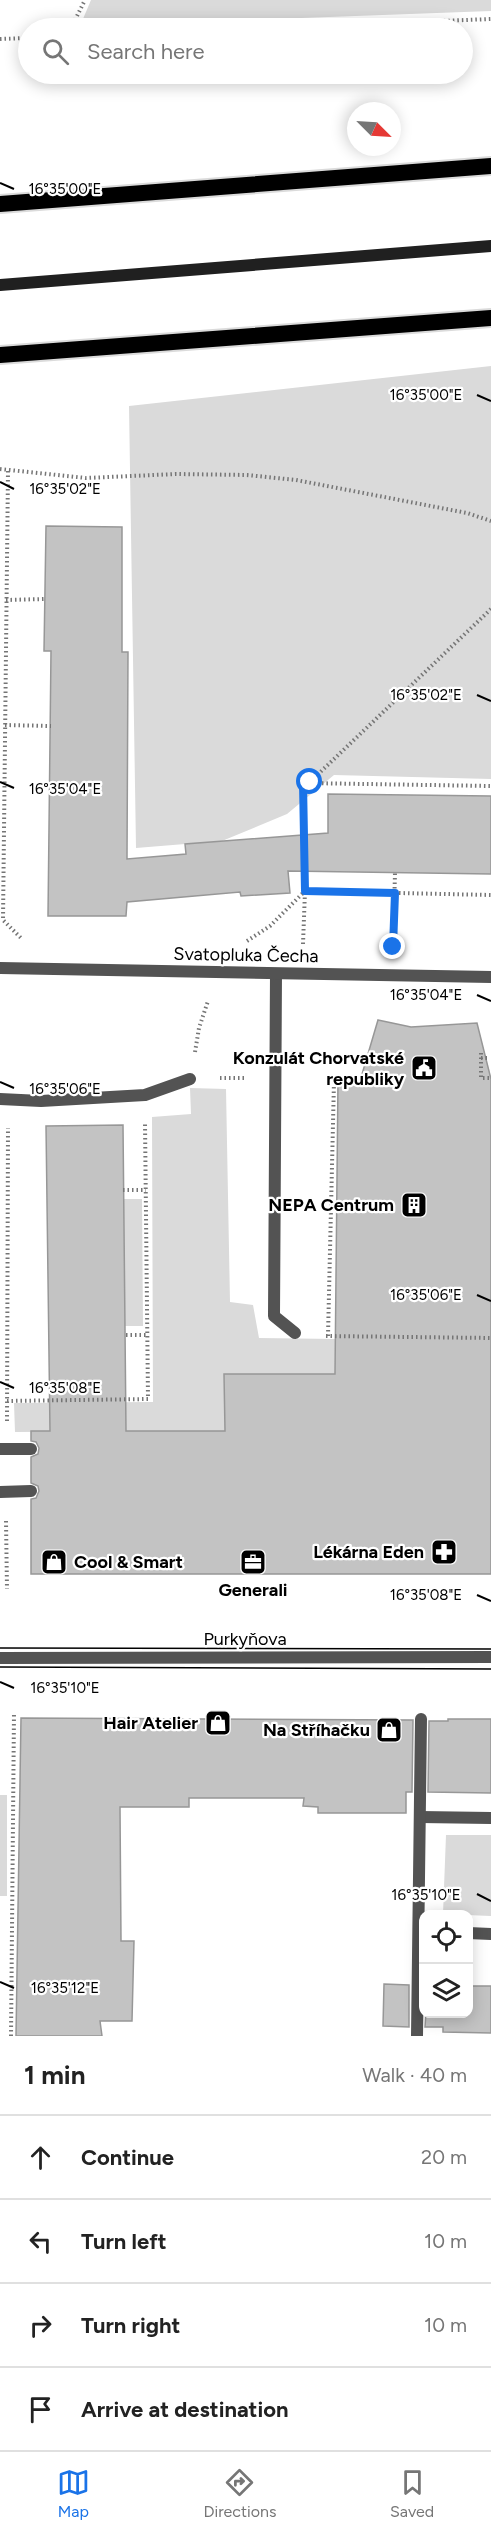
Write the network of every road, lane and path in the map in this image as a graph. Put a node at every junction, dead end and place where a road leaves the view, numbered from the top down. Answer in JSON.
{"nodes":[{"id":1,"x":85,"y":0,"type":"edge"},
{"id":2,"x":76,"y":18,"type":"edge"},
{"id":3,"x":491,"y":19,"type":"edge"},
{"id":4,"x":473,"y":20,"type":"edge"},
{"id":5,"x":18,"y":38,"type":"edge"},
{"id":6,"x":0,"y":39,"type":"edge"},
{"id":7,"x":491,"y":166,"type":"edge"},
{"id":8,"x":0,"y":204,"type":"edge"},
{"id":9,"x":491,"y":246,"type":"edge"},
{"id":10,"x":0,"y":285,"type":"edge"},
{"id":11,"x":491,"y":318,"type":"edge"},
{"id":12,"x":0,"y":355,"type":"edge"},
{"id":13,"x":0,"y":469,"type":"edge"},
{"id":14,"x":8,"y":471,"type":"junction"},
{"id":15,"x":491,"y":521,"type":"edge"},
{"id":16,"x":44,"y":599,"type":"dead end"},
{"id":17,"x":6,"y":600,"type":"junction"},
{"id":18,"x":491,"y":609,"type":"edge"},
{"id":19,"x":5,"y":724,"type":"junction"},
{"id":20,"x":51,"y":726,"type":"dead end"},
{"id":21,"x":310,"y":782,"type":"junction"},
{"id":22,"x":491,"y":786,"type":"edge"},
{"id":23,"x":395,"y":873,"type":"dead end"},
{"id":24,"x":305,"y":891,"type":"junction"},
{"id":25,"x":395,"y":893,"type":"junction"},
{"id":26,"x":491,"y":895,"type":"edge"},
{"id":27,"x":26,"y":942,"type":"dead end"},
{"id":28,"x":242,"y":945,"type":"dead end"},
{"id":29,"x":303,"y":947,"type":"dead end"},
{"id":30,"x":393,"y":947,"type":"dead end"},
{"id":31,"x":0,"y":968,"type":"edge"},
{"id":32,"x":276,"y":974,"type":"junction"},
{"id":33,"x":491,"y":977,"type":"edge"},
{"id":34,"x":489,"y":1058,"type":"dead end"},
{"id":35,"x":491,"y":1078,"type":"edge"},
{"id":36,"x":190,"y":1079,"type":"dead end"},
{"id":37,"x":334,"y":1081,"type":"dead end"},
{"id":38,"x":145,"y":1095,"type":"junction"},
{"id":39,"x":4,"y":1100,"type":"edge"},
{"id":40,"x":123,"y":1190,"type":"dead end"},
{"id":41,"x":146,"y":1190,"type":"junction"},
{"id":42,"x":295,"y":1333,"type":"dead end"},
{"id":43,"x":126,"y":1335,"type":"dead end"},
{"id":44,"x":148,"y":1335,"type":"junction"},
{"id":45,"x":491,"y":1338,"type":"edge"},
{"id":46,"x":7,"y":1401,"type":"junction"},
{"id":47,"x":3,"y":1449,"type":"edge"},
{"id":48,"x":31,"y":1449,"type":"dead end"},
{"id":49,"x":31,"y":1491,"type":"dead end"},
{"id":50,"x":3,"y":1492,"type":"edge"},
{"id":51,"x":7,"y":1589,"type":"dead end"},
{"id":52,"x":491,"y":1657,"type":"edge"},
{"id":53,"x":0,"y":1658,"type":"edge"},
{"id":54,"x":14,"y":1712,"type":"dead end"},
{"id":55,"x":421,"y":1719,"type":"dead end"},
{"id":56,"x":420,"y":1817,"type":"junction"},
{"id":57,"x":491,"y":1818,"type":"edge"},
{"id":58,"x":421,"y":1910,"type":"edge"},
{"id":59,"x":473,"y":1933,"type":"edge"},
{"id":60,"x":491,"y":1934,"type":"edge"},
{"id":61,"x":420,"y":1964,"type":"edge"},
{"id":62,"x":11,"y":2036,"type":"edge"},
{"id":63,"x":417,"y":2036,"type":"edge"}],
"edges":[{"from":1,"to":2,"type":"path"},
{"from":3,"to":4,"type":"path"},
{"from":5,"to":6,"type":"path"},
{"from":7,"to":8,"type":"highway"},
{"from":9,"to":10,"type":"main road"},
{"from":11,"to":12,"type":"highway"},
{"from":13,"to":14,"type":"path"},
{"from":14,"to":15,"type":"path"},
{"from":14,"to":17,"type":"path"},
{"from":16,"to":17,"type":"path"},
{"from":17,"to":19,"type":"path"},
{"from":18,"to":21,"type":"path"},
{"from":19,"to":20,"type":"path"},
{"from":19,"to":27,"type":"path"},
{"from":21,"to":22,"type":"path"},
{"from":21,"to":24,"type":"path"},
{"from":23,"to":25,"type":"path"},
{"from":24,"to":25,"type":"path"},
{"from":24,"to":28,"type":"path"},
{"from":24,"to":29,"type":"path"},
{"from":25,"to":26,"type":"path"},
{"from":25,"to":30,"type":"path"},
{"from":31,"to":32,"type":"street","name":"Svatopluka Čecha"},
{"from":32,"to":33,"type":"street","name":"Svatopluka Čecha"},
{"from":32,"to":42,"type":"street"},
{"from":34,"to":35,"type":"path"},
{"from":36,"to":38,"type":"street"},
{"from":37,"to":45,"type":"path"},
{"from":38,"to":39,"type":"street"},
{"from":38,"to":41,"type":"path"},
{"from":39,"to":46,"type":"path"},
{"from":40,"to":41,"type":"path"},
{"from":41,"to":44,"type":"path"},
{"from":43,"to":44,"type":"path"},
{"from":44,"to":46,"type":"path"},
{"from":46,"to":47,"type":"path"},
{"from":47,"to":48,"type":"street"},
{"from":49,"to":50,"type":"street"},
{"from":50,"to":51,"type":"path"},
{"from":52,"to":53,"type":"street","name":"Purkyňova"},
{"from":54,"to":62,"type":"path"},
{"from":55,"to":56,"type":"street"},
{"from":56,"to":57,"type":"street"},
{"from":56,"to":58,"type":"street"},
{"from":59,"to":60,"type":"street"},
{"from":61,"to":63,"type":"street"}]}
